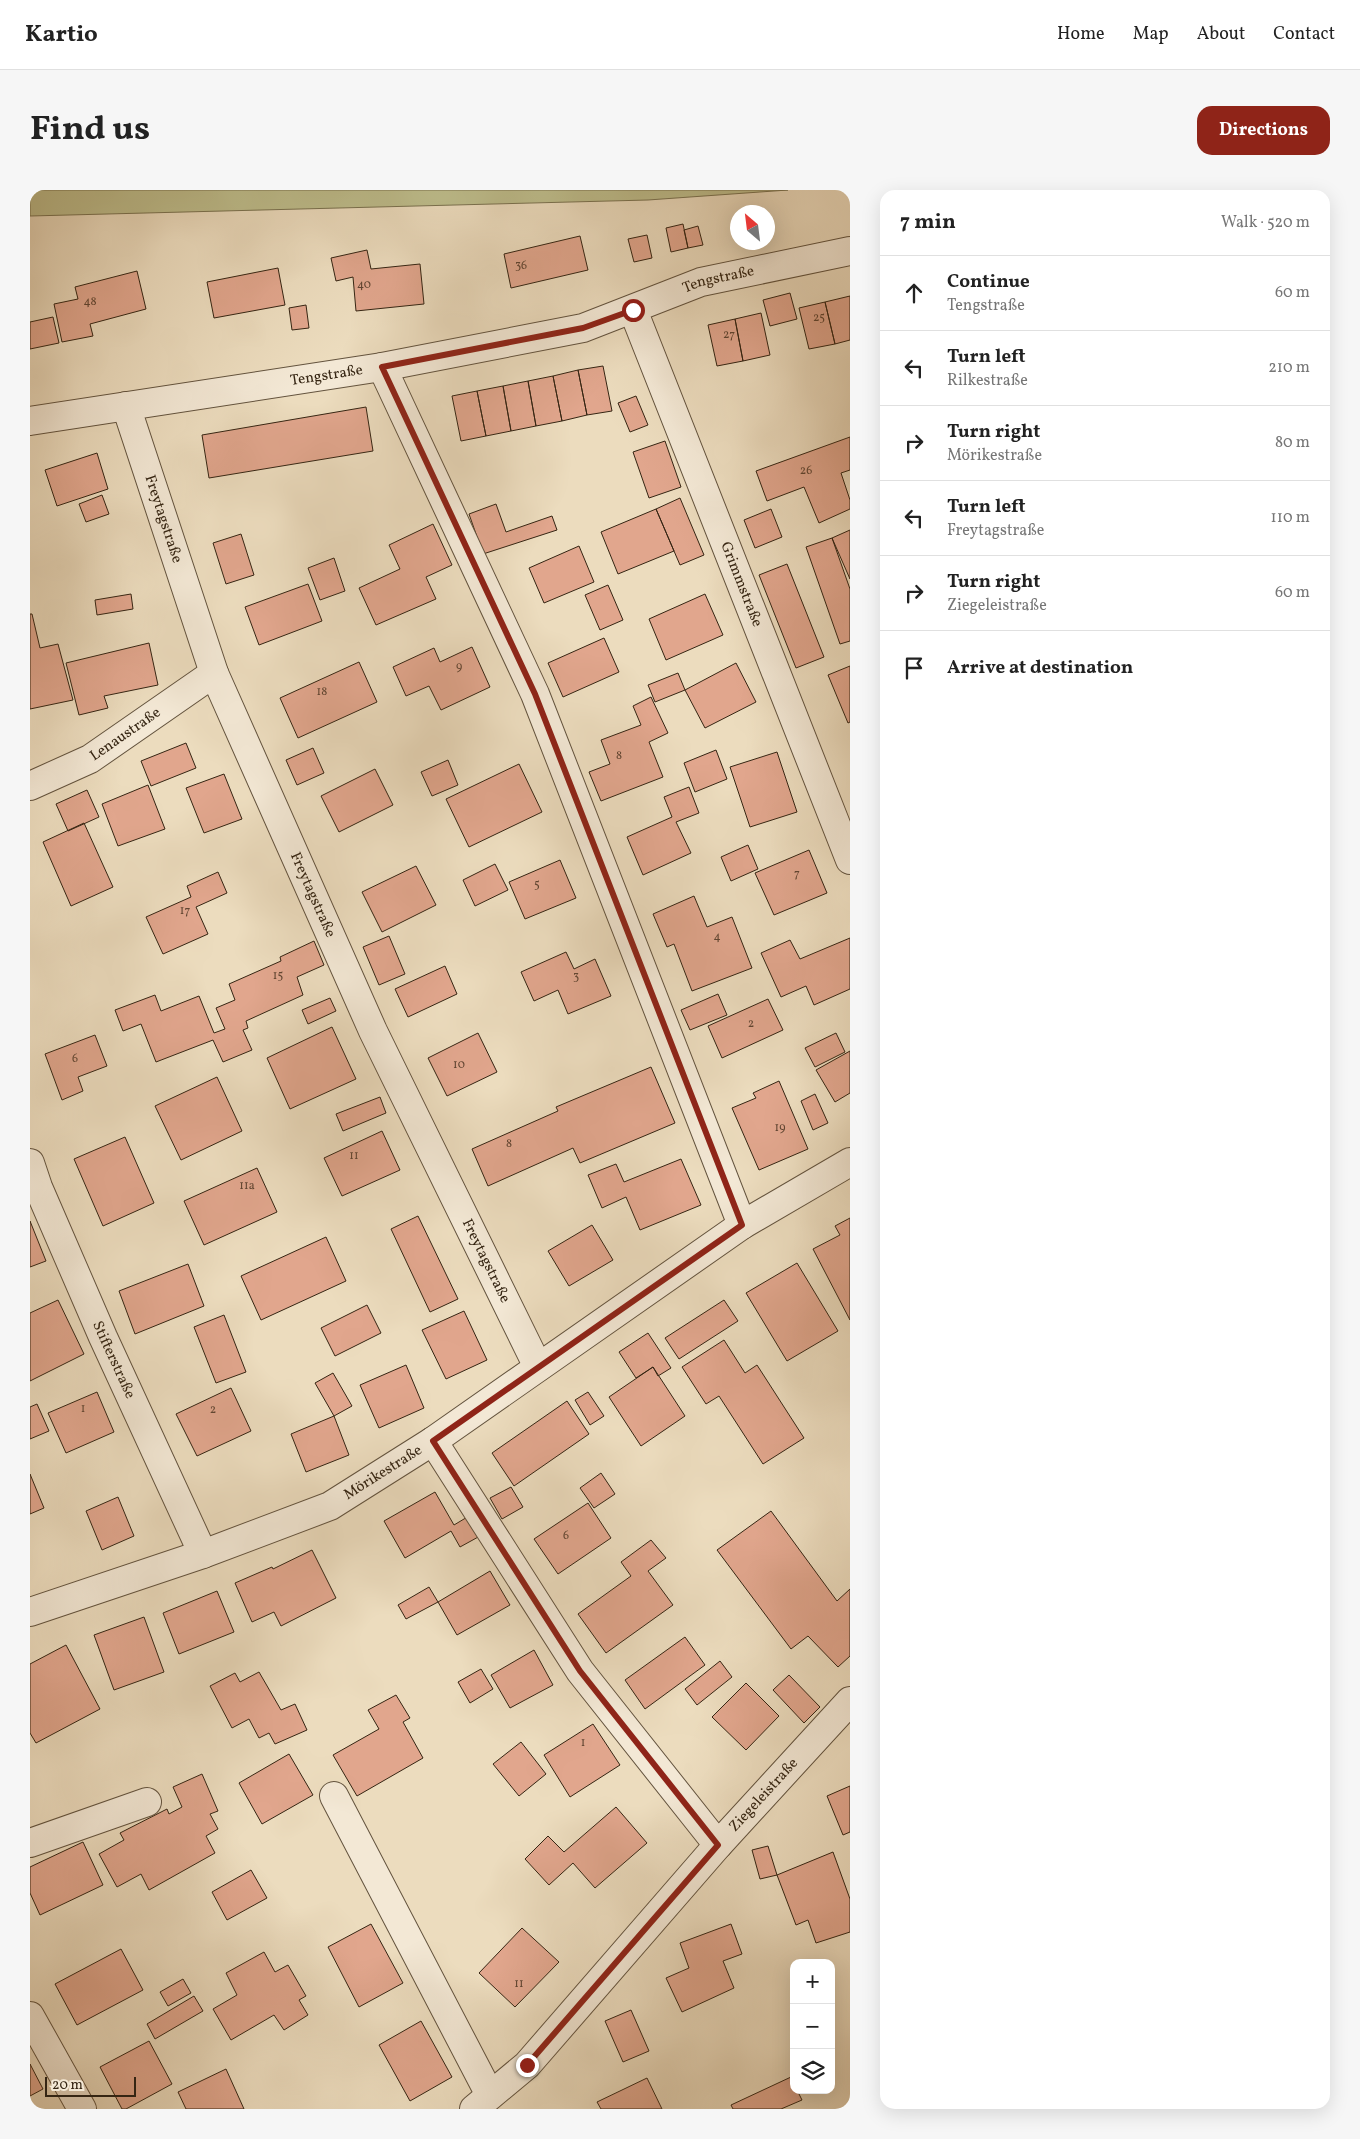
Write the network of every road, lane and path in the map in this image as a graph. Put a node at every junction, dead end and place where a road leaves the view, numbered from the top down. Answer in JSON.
{"nodes":[{"id":1,"x":850,"y":251,"type":"edge"},
{"id":2,"x":633,"y":310,"type":"junction"},
{"id":3,"x":382,"y":367,"type":"junction"},
{"id":4,"x":126,"y":406,"type":"junction"},
{"id":5,"x":30,"y":421,"type":"edge"},
{"id":6,"x":214,"y":673,"type":"junction"},
{"id":7,"x":30,"y":786,"type":"edge"},
{"id":8,"x":850,"y":860,"type":"edge"},
{"id":9,"x":850,"y":1162,"type":"edge"},
{"id":10,"x":30,"y":1164,"type":"edge"},
{"id":11,"x":742,"y":1225,"type":"junction"},
{"id":12,"x":538,"y":1367,"type":"junction"},
{"id":13,"x":433,"y":1441,"type":"junction"},
{"id":14,"x":203,"y":1554,"type":"junction"},
{"id":15,"x":30,"y":1612,"type":"edge"},
{"id":16,"x":850,"y":1701,"type":"edge"},
{"id":17,"x":334,"y":1796,"type":"dead end"},
{"id":18,"x":147,"y":1802,"type":"dead end"},
{"id":19,"x":30,"y":1843,"type":"edge"},
{"id":20,"x":718,"y":1845,"type":"junction"},
{"id":21,"x":30,"y":2016,"type":"edge"},
{"id":22,"x":482,"y":2102,"type":"edge"},
{"id":23,"x":82,"y":2109,"type":"edge"}],
"edges":[{"from":1,"to":2,"type":"street","name":"Tengstraße"},
{"from":2,"to":3,"type":"street","name":"Tengstraße"},
{"from":2,"to":8,"type":"street","name":"Grimmstraße"},
{"from":3,"to":4,"type":"street","name":"Tengstraße"},
{"from":3,"to":11,"type":"street"},
{"from":4,"to":5,"type":"street","name":"Tengstraße"},
{"from":4,"to":6,"type":"street","name":"Freytagstraße"},
{"from":6,"to":7,"type":"street","name":"Lenaustraße"},
{"from":6,"to":12,"type":"street","name":"Freytagstraße"},
{"from":9,"to":11,"type":"street","name":"Mörikestraße"},
{"from":10,"to":14,"type":"street","name":"Stifterstraße"},
{"from":11,"to":12,"type":"street","name":"Mörikestraße"},
{"from":12,"to":13,"type":"street","name":"Mörikestraße"},
{"from":13,"to":14,"type":"street","name":"Mörikestraße"},
{"from":13,"to":20,"type":"street"},
{"from":14,"to":15,"type":"street","name":"Mörikestraße"},
{"from":16,"to":20,"type":"street","name":"Ziegeleistraße"},
{"from":17,"to":22,"type":"street"},
{"from":18,"to":19,"type":"street"},
{"from":20,"to":22,"type":"street","name":"Ziegeleistraße"},
{"from":21,"to":23,"type":"street"}]}
